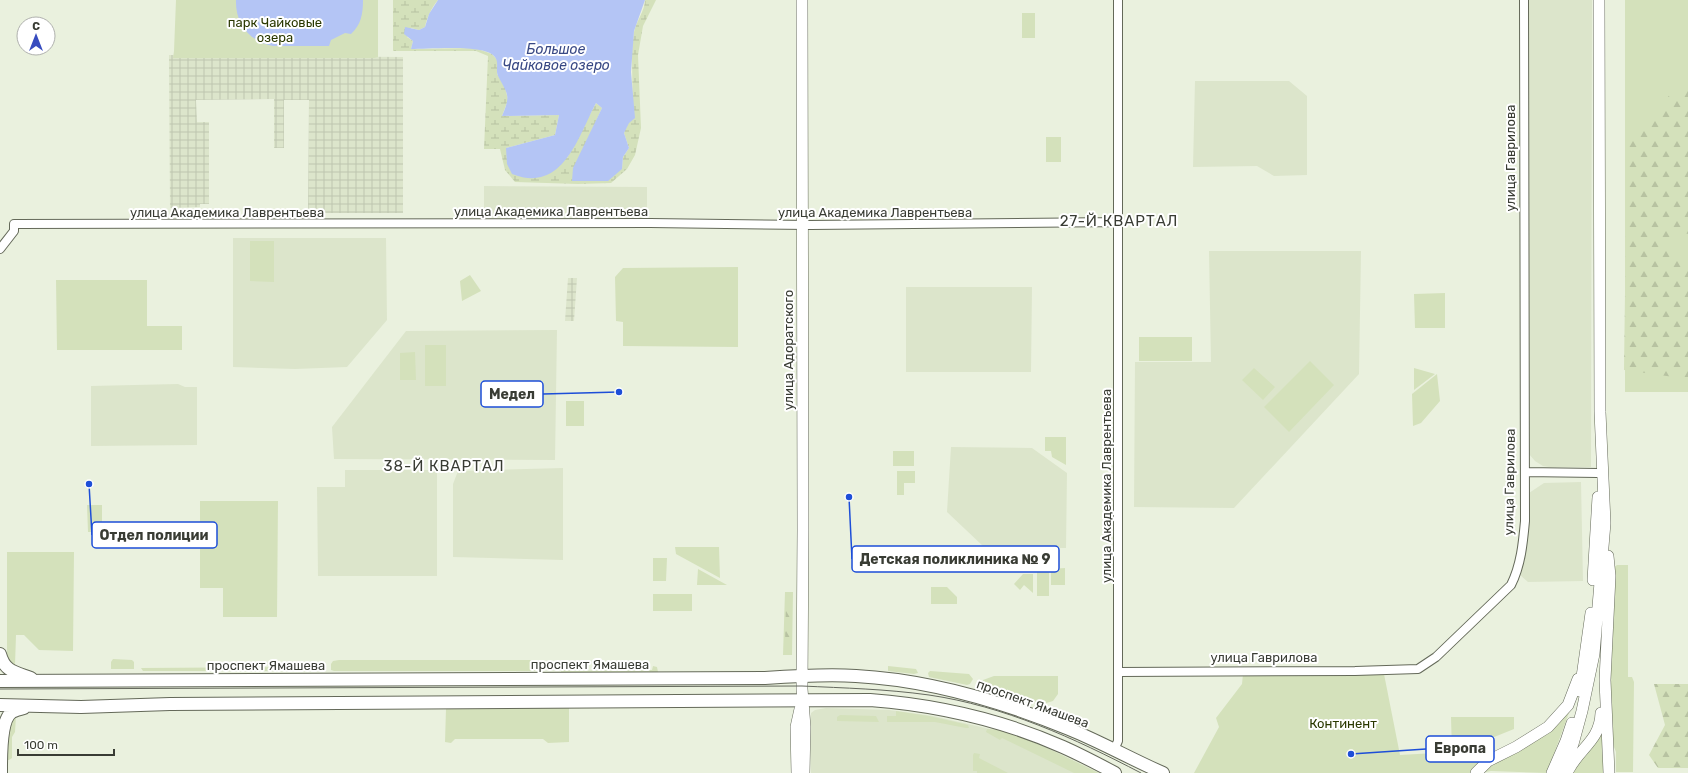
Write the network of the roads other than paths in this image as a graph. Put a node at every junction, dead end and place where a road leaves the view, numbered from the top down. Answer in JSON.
{"nodes":[{"id":1,"x":802,"y":0,"type":"edge"},
{"id":2,"x":1118,"y":0,"type":"edge"},
{"id":3,"x":1524,"y":0,"type":"edge"},
{"id":4,"x":1599,"y":0,"type":"edge"},
{"id":5,"x":1118,"y":222,"type":"junction"},
{"id":6,"x":802,"y":225,"type":"junction"},
{"id":7,"x":0,"y":249,"type":"edge"},
{"id":8,"x":1600,"y":412,"type":"junction"},
{"id":9,"x":1525,"y":472,"type":"junction"},
{"id":10,"x":1598,"y":473,"type":"junction"},
{"id":11,"x":1605,"y":523,"type":"junction"},
{"id":12,"x":0,"y":654,"type":"edge"},
{"id":13,"x":1583,"y":662,"type":"junction"},
{"id":14,"x":1118,"y":672,"type":"junction"},
{"id":15,"x":802,"y":676,"type":"junction"},
{"id":16,"x":38,"y":680,"type":"junction"},
{"id":17,"x":1605,"y":680,"type":"junction"},
{"id":18,"x":0,"y":681,"type":"edge"},
{"id":19,"x":802,"y":701,"type":"junction"},
{"id":20,"x":0,"y":706,"type":"edge"},
{"id":21,"x":31,"y":706,"type":"junction"},
{"id":22,"x":0,"y":747,"type":"edge"},
{"id":23,"x":1114,"y":750,"type":"junction"},
{"id":24,"x":1,"y":773,"type":"edge"},
{"id":25,"x":797,"y":773,"type":"edge"},
{"id":26,"x":804,"y":773,"type":"edge"},
{"id":27,"x":1115,"y":773,"type":"edge"},
{"id":28,"x":1163,"y":773,"type":"edge"},
{"id":29,"x":1476,"y":773,"type":"edge"},
{"id":30,"x":1552,"y":773,"type":"edge"},
{"id":31,"x":1560,"y":773,"type":"edge"},
{"id":32,"x":1567,"y":773,"type":"edge"},
{"id":33,"x":1609,"y":773,"type":"edge"}],
"edges":[{"from":1,"to":6,"type":"main road","name":"улица Адоратского"},
{"from":2,"to":5,"type":"street","name":"улица Академика Лаврентьева"},
{"from":3,"to":9,"type":"street","name":"улица Гаврилова"},
{"from":4,"to":8,"type":"main road"},
{"from":5,"to":6,"type":"street","name":"улица Академика Лаврентьева"},
{"from":5,"to":14,"type":"street","name":"улица Академика Лаврентьева"},
{"from":6,"to":7,"type":"street","name":"улица Академика Лаврентьева"},
{"from":6,"to":15,"type":"main road","name":"улица Адоратского"},
{"from":8,"to":10,"type":"main road"},
{"from":8,"to":11,"type":"main road"},
{"from":9,"to":10,"type":"street"},
{"from":9,"to":14,"type":"street","name":"улица Гаврилова"},
{"from":10,"to":13,"type":"main road"},
{"from":11,"to":17,"type":"main road"},
{"from":11,"to":31,"type":"main road"},
{"from":12,"to":16,"type":"main road"},
{"from":13,"to":29,"type":"main road"},
{"from":13,"to":30,"type":"main road"},
{"from":14,"to":23,"type":"street","name":"улица Академика Лаврентьева"},
{"from":15,"to":16,"type":"main road","name":"проспект Ямашева"},
{"from":15,"to":19,"type":"main road","name":"улица Адоратского"},
{"from":15,"to":23,"type":"main road","name":"проспект Ямашева"},
{"from":16,"to":18,"type":"main road","name":"проспект Ямашева"},
{"from":17,"to":32,"type":"main road"},
{"from":17,"to":33,"type":"main road"},
{"from":19,"to":21,"type":"main road"},
{"from":19,"to":25,"type":"main road","name":"улица Адоратского"},
{"from":19,"to":26,"type":"main road","name":"улица Адоратского"},
{"from":19,"to":27,"type":"main road"},
{"from":20,"to":21,"type":"main road"},
{"from":21,"to":22,"type":"main road"},
{"from":22,"to":24,"type":"main road"},
{"from":23,"to":28,"type":"main road","name":"проспект Ямашева"}]}
